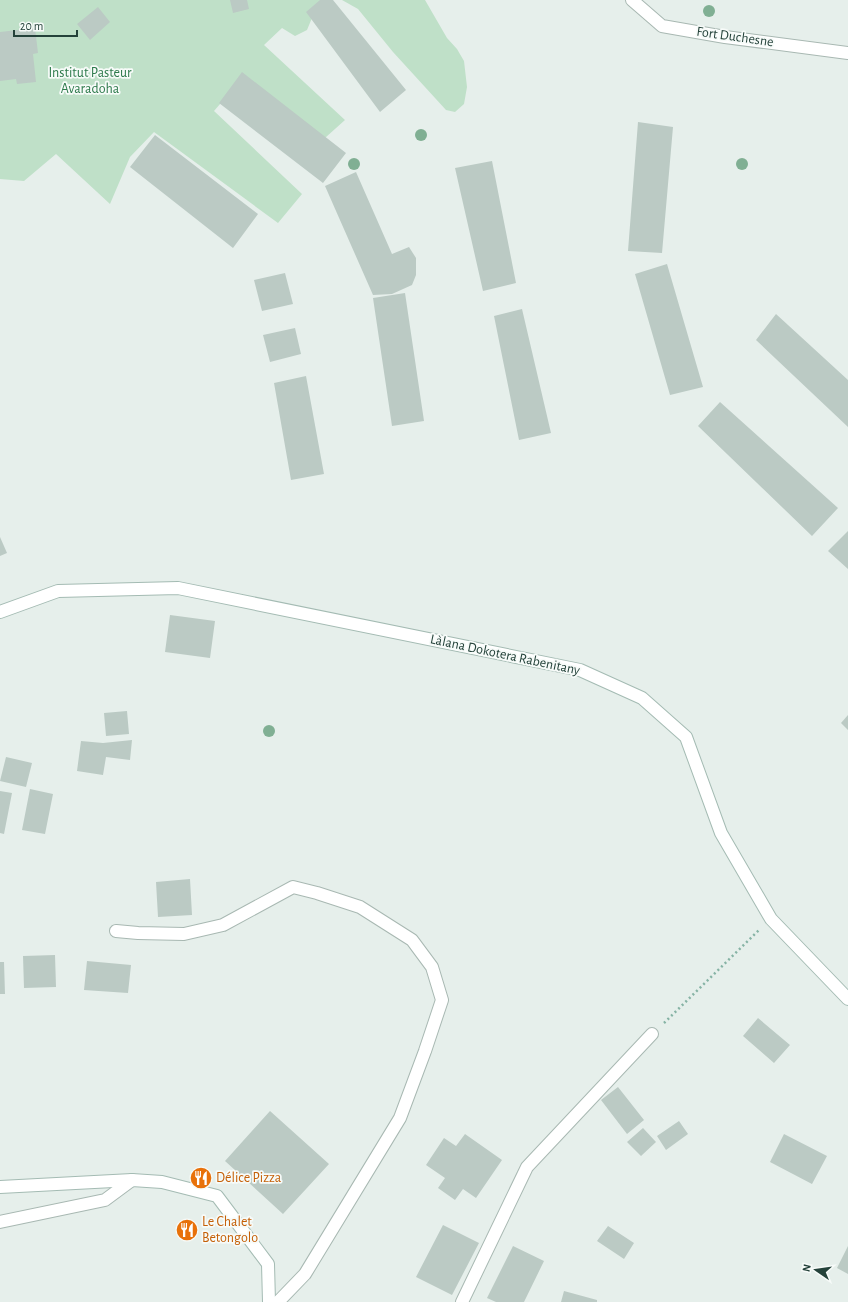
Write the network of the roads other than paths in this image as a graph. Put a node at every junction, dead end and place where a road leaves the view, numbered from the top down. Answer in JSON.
{"nodes":[{"id":1,"x":632,"y":0,"type":"edge"},
{"id":2,"x":848,"y":53,"type":"edge"},
{"id":3,"x":0,"y":612,"type":"edge"},
{"id":4,"x":116,"y":931,"type":"dead end"},
{"id":5,"x":848,"y":998,"type":"edge"},
{"id":6,"x":652,"y":1034,"type":"road end"},
{"id":7,"x":132,"y":1180,"type":"junction"},
{"id":8,"x":0,"y":1187,"type":"edge"},
{"id":9,"x":0,"y":1222,"type":"edge"},
{"id":10,"x":269,"y":1302,"type":"edge"},
{"id":11,"x":278,"y":1302,"type":"edge"},
{"id":12,"x":462,"y":1302,"type":"edge"}],
"edges":[{"from":1,"to":2,"type":"street","name":"Fort Duchesne"},
{"from":3,"to":5,"type":"street","name":"Làlana Dokotera Rabenitany"},
{"from":4,"to":11,"type":"street"},
{"from":6,"to":12,"type":"street"},
{"from":7,"to":8,"type":"street"},
{"from":7,"to":9,"type":"street"},
{"from":7,"to":10,"type":"street"}]}
